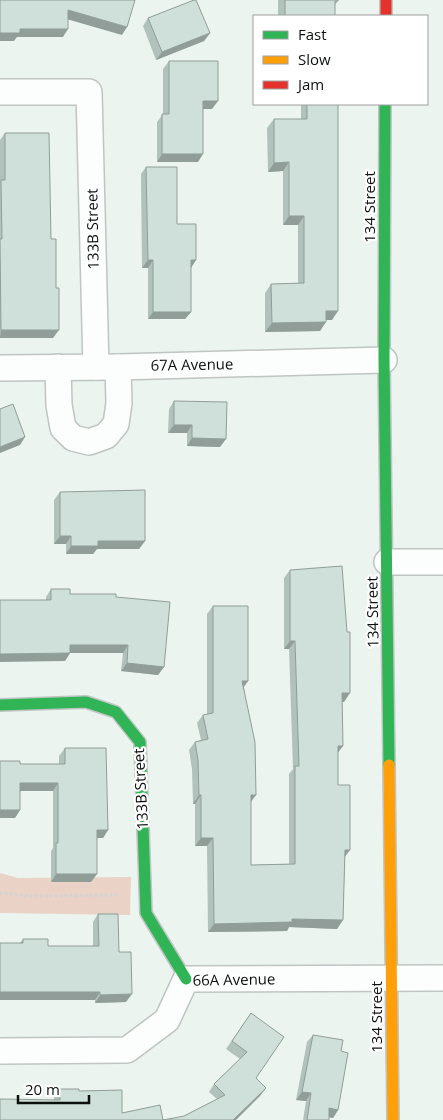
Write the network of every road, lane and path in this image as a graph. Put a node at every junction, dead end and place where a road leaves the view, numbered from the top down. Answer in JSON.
{"nodes":[{"id":1,"x":386,"y":0,"type":"edge"},
{"id":2,"x":386,"y":15,"type":"edge"},
{"id":3,"x":0,"y":92,"type":"edge"},
{"id":4,"x":385,"y":105,"type":"edge"},
{"id":5,"x":384,"y":360,"type":"junction"},
{"id":6,"x":58,"y":367,"type":"junction"},
{"id":7,"x":107,"y":367,"type":"junction"},
{"id":8,"x":0,"y":368,"type":"edge"},
{"id":9,"x":387,"y":562,"type":"junction"},
{"id":10,"x":443,"y":562,"type":"edge"},
{"id":11,"x":0,"y":705,"type":"edge"},
{"id":12,"x":0,"y":893,"type":"edge"},
{"id":13,"x":122,"y":895,"type":"dead end"},
{"id":14,"x":392,"y":978,"type":"junction"},
{"id":15,"x":443,"y":978,"type":"edge"},
{"id":16,"x":186,"y":979,"type":"junction"},
{"id":17,"x":0,"y":1050,"type":"edge"},
{"id":18,"x":393,"y":1120,"type":"edge"}],
"edges":[{"from":1,"to":2,"type":"street"},
{"from":3,"to":7,"type":"street","name":"133B Street"},
{"from":4,"to":5,"type":"street","name":"134 Street"},
{"from":5,"to":7,"type":"street","name":"67A Avenue"},
{"from":5,"to":9,"type":"street","name":"134 Street"},
{"from":6,"to":7,"type":"street","name":"67A Avenue"},
{"from":6,"to":7,"type":"street"},
{"from":6,"to":8,"type":"street","name":"67A Avenue"},
{"from":9,"to":10,"type":"street"},
{"from":9,"to":14,"type":"street","name":"134 Street"},
{"from":11,"to":16,"type":"street","name":"133B Street"},
{"from":12,"to":13,"type":"path"},
{"from":14,"to":15,"type":"street","name":"66A Avenue"},
{"from":14,"to":16,"type":"street","name":"66A Avenue"},
{"from":14,"to":18,"type":"street","name":"134 Street"},
{"from":16,"to":17,"type":"street","name":"66A Avenue"}]}
